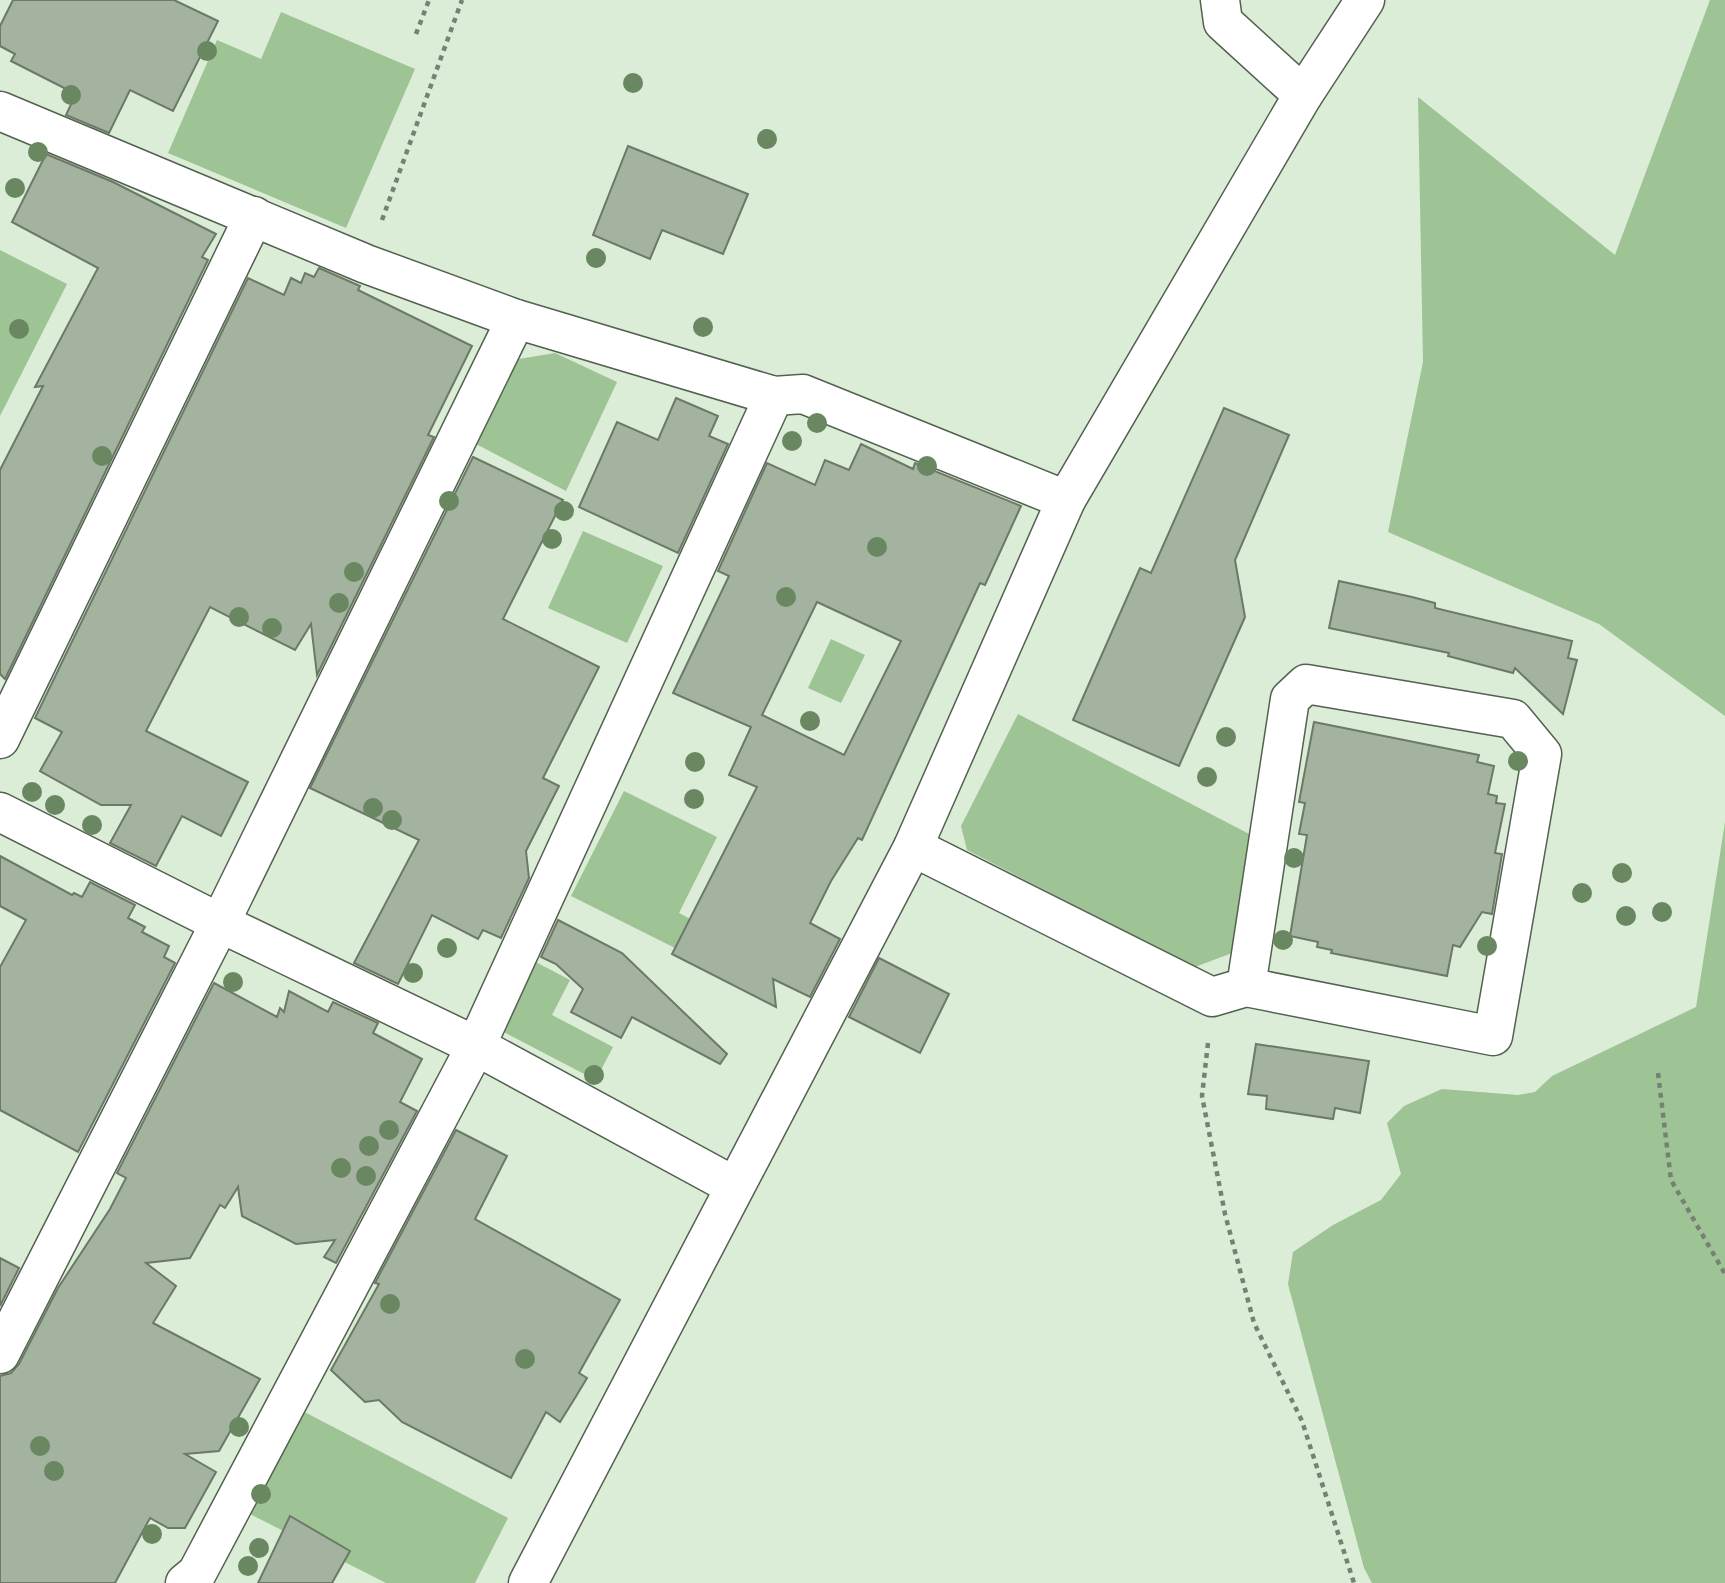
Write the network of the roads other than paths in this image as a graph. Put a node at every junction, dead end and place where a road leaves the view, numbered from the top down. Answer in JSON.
{"nodes":[{"id":1,"x":1220,"y":0,"type":"edge"},
{"id":2,"x":1365,"y":0,"type":"edge"},
{"id":3,"x":1303,"y":95,"type":"junction"},
{"id":4,"x":5,"y":124,"type":"edge"},
{"id":5,"x":254,"y":216,"type":"junction"},
{"id":6,"x":516,"y":319,"type":"junction"},
{"id":7,"x":774,"y":396,"type":"junction"},
{"id":8,"x":1066,"y":500,"type":"junction"},
{"id":9,"x":0,"y":739,"type":"edge"},
{"id":10,"x":0,"y":812,"type":"edge"},
{"id":11,"x":913,"y":846,"type":"junction"},
{"id":12,"x":220,"y":923,"type":"junction"},
{"id":13,"x":1229,"y":992,"type":"junction"},
{"id":14,"x":476,"y":1046,"type":"junction"},
{"id":15,"x":734,"y":1186,"type":"junction"},
{"id":16,"x":0,"y":1354,"type":"edge"},
{"id":17,"x":185,"y":1583,"type":"edge"},
{"id":18,"x":528,"y":1583,"type":"edge"}],
"edges":[{"from":1,"to":3,"type":"street"},
{"from":2,"to":3,"type":"street"},
{"from":3,"to":8,"type":"street"},
{"from":4,"to":5,"type":"street"},
{"from":5,"to":6,"type":"street"},
{"from":5,"to":9,"type":"street"},
{"from":6,"to":7,"type":"street"},
{"from":6,"to":12,"type":"street"},
{"from":7,"to":8,"type":"street"},
{"from":7,"to":14,"type":"street"},
{"from":8,"to":11,"type":"street"},
{"from":10,"to":12,"type":"street"},
{"from":11,"to":13,"type":"street"},
{"from":11,"to":15,"type":"street"},
{"from":12,"to":14,"type":"street"},
{"from":12,"to":16,"type":"street"},
{"from":13,"to":13,"type":"street"},
{"from":14,"to":15,"type":"street"},
{"from":14,"to":17,"type":"street"},
{"from":15,"to":18,"type":"street"}]}
